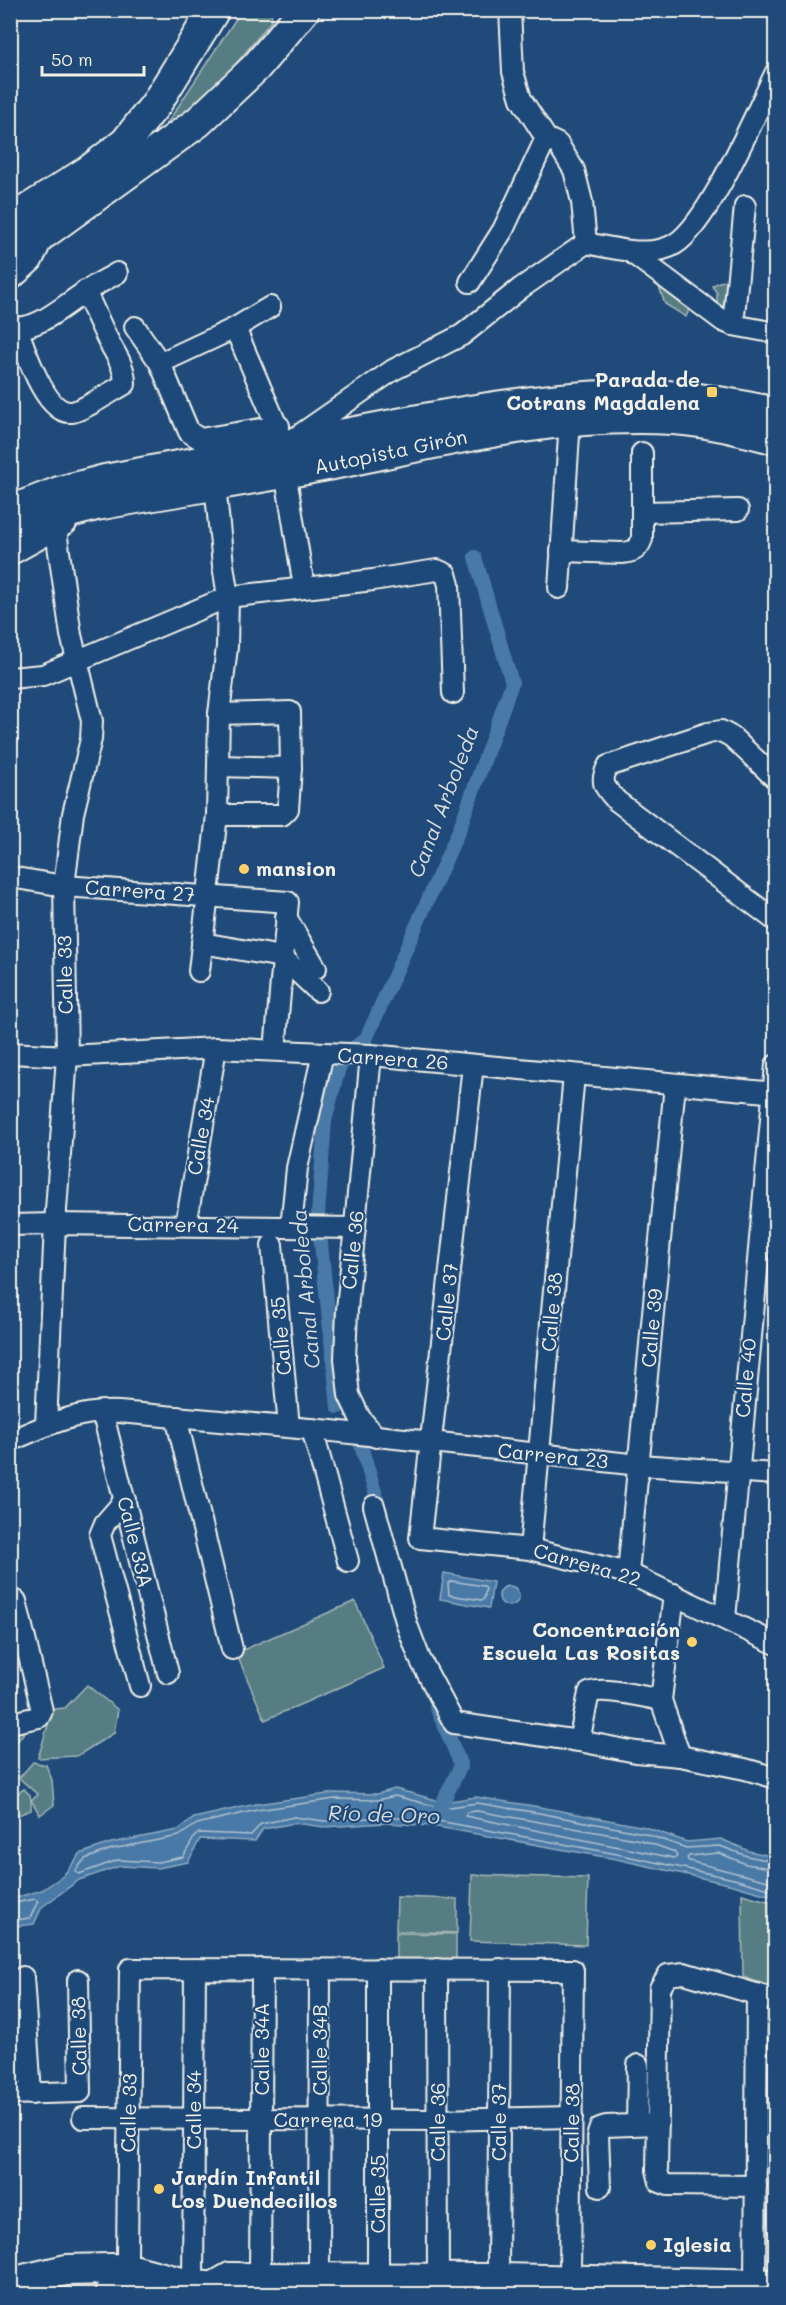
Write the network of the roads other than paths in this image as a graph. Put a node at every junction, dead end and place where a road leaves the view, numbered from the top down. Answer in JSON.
{"nodes":[{"id":1,"x":214,"y":10,"type":"edge"},
{"id":2,"x":229,"y":10,"type":"edge"},
{"id":3,"x":280,"y":10,"type":"edge"},
{"id":4,"x":304,"y":10,"type":"edge"},
{"id":5,"x":510,"y":10,"type":"edge"},
{"id":6,"x":776,"y":72,"type":"edge"},
{"id":7,"x":210,"y":111,"type":"junction"},
{"id":8,"x":546,"y":138,"type":"junction"},
{"id":9,"x":125,"y":143,"type":"junction"},
{"id":10,"x":744,"y":206,"type":"dead end"},
{"id":11,"x":10,"y":221,"type":"edge"},
{"id":12,"x":46,"y":232,"type":"junction"},
{"id":13,"x":586,"y":243,"type":"junction"},
{"id":14,"x":632,"y":252,"type":"junction"},
{"id":15,"x":10,"y":253,"type":"edge"},
{"id":16,"x":117,"y":273,"type":"dead end"},
{"id":17,"x":10,"y":281,"type":"edge"},
{"id":18,"x":470,"y":282,"type":"dead end"},
{"id":19,"x":85,"y":291,"type":"junction"},
{"id":20,"x":270,"y":307,"type":"dead end"},
{"id":21,"x":733,"y":325,"type":"junction"},
{"id":22,"x":135,"y":327,"type":"dead end"},
{"id":23,"x":14,"y":328,"type":"edge"},
{"id":24,"x":235,"y":328,"type":"junction"},
{"id":25,"x":776,"y":333,"type":"edge"},
{"id":26,"x":160,"y":363,"type":"junction"},
{"id":27,"x":776,"y":413,"type":"edge"},
{"id":28,"x":570,"y":420,"type":"junction"},
{"id":29,"x":776,"y":439,"type":"edge"},
{"id":30,"x":283,"y":447,"type":"junction"},
{"id":31,"x":642,"y":453,"type":"dead end"},
{"id":32,"x":215,"y":484,"type":"junction"},
{"id":33,"x":96,"y":505,"type":"junction"},
{"id":34,"x":738,"y":510,"type":"dead end"},
{"id":35,"x":10,"y":511,"type":"edge"},
{"id":36,"x":642,"y":512,"type":"junction"},
{"id":37,"x":56,"y":531,"type":"junction"},
{"id":38,"x":10,"y":533,"type":"edge"},
{"id":39,"x":561,"y":551,"type":"junction"},
{"id":40,"x":10,"y":555,"type":"edge"},
{"id":41,"x":304,"y":587,"type":"junction"},
{"id":42,"x":559,"y":588,"type":"dead end"},
{"id":43,"x":228,"y":597,"type":"junction"},
{"id":44,"x":77,"y":660,"type":"junction"},
{"id":45,"x":10,"y":678,"type":"edge"},
{"id":46,"x":453,"y":693,"type":"dead end"},
{"id":47,"x":219,"y":714,"type":"junction"},
{"id":48,"x":219,"y":766,"type":"junction"},
{"id":49,"x":291,"y":768,"type":"junction"},
{"id":50,"x":776,"y":779,"type":"edge"},
{"id":51,"x":217,"y":815,"type":"junction"},
{"id":52,"x":10,"y":877,"type":"edge"},
{"id":53,"x":64,"y":886,"type":"junction"},
{"id":54,"x":208,"y":896,"type":"junction"},
{"id":55,"x":281,"y":907,"type":"junction"},
{"id":56,"x":776,"y":921,"type":"edge"},
{"id":57,"x":202,"y":944,"type":"junction"},
{"id":58,"x":282,"y":957,"type":"junction"},
{"id":59,"x":316,"y":968,"type":"dead end"},
{"id":60,"x":200,"y":971,"type":"dead end"},
{"id":61,"x":318,"y":991,"type":"dead end"},
{"id":62,"x":216,"y":1048,"type":"junction"},
{"id":63,"x":274,"y":1050,"type":"junction"},
{"id":64,"x":10,"y":1053,"type":"edge"},
{"id":65,"x":323,"y":1053,"type":"junction"},
{"id":66,"x":371,"y":1055,"type":"junction"},
{"id":67,"x":67,"y":1056,"type":"junction"},
{"id":68,"x":473,"y":1065,"type":"junction"},
{"id":69,"x":776,"y":1065,"type":"edge"},
{"id":70,"x":574,"y":1075,"type":"junction"},
{"id":71,"x":675,"y":1084,"type":"junction"},
{"id":72,"x":774,"y":1093,"type":"edge"},
{"id":73,"x":54,"y":1224,"type":"junction"},
{"id":74,"x":10,"y":1225,"type":"edge"},
{"id":75,"x":186,"y":1225,"type":"junction"},
{"id":76,"x":292,"y":1227,"type":"junction"},
{"id":77,"x":352,"y":1228,"type":"junction"},
{"id":78,"x":272,"y":1245,"type":"dead end"},
{"id":79,"x":348,"y":1395,"type":"junction"},
{"id":80,"x":102,"y":1411,"type":"junction"},
{"id":81,"x":176,"y":1417,"type":"junction"},
{"id":82,"x":46,"y":1425,"type":"junction"},
{"id":83,"x":289,"y":1427,"type":"junction"},
{"id":84,"x":312,"y":1429,"type":"junction"},
{"id":85,"x":332,"y":1431,"type":"junction"},
{"id":86,"x":376,"y":1437,"type":"junction"},
{"id":87,"x":10,"y":1441,"type":"edge"},
{"id":88,"x":432,"y":1444,"type":"junction"},
{"id":89,"x":539,"y":1455,"type":"junction"},
{"id":90,"x":639,"y":1465,"type":"junction"},
{"id":91,"x":738,"y":1472,"type":"junction"},
{"id":92,"x":776,"y":1474,"type":"edge"},
{"id":93,"x":124,"y":1500,"type":"junction"},
{"id":94,"x":374,"y":1506,"type":"dead end"},
{"id":95,"x":420,"y":1538,"type":"joint"},
{"id":96,"x":530,"y":1548,"type":"junction"},
{"id":97,"x":348,"y":1561,"type":"dead end"},
{"id":98,"x":628,"y":1573,"type":"junction"},
{"id":99,"x":674,"y":1594,"type":"junction"},
{"id":100,"x":16,"y":1601,"type":"dead end"},
{"id":101,"x":725,"y":1620,"type":"junction"},
{"id":102,"x":776,"y":1644,"type":"edge"},
{"id":103,"x":232,"y":1649,"type":"dead end"},
{"id":104,"x":168,"y":1673,"type":"dead end"},
{"id":105,"x":140,"y":1686,"type":"dead end"},
{"id":106,"x":661,"y":1700,"type":"junction"},
{"id":107,"x":10,"y":1723,"type":"edge"},
{"id":108,"x":579,"y":1741,"type":"junction"},
{"id":109,"x":680,"y":1756,"type":"junction"},
{"id":110,"x":776,"y":1778,"type":"edge"},
{"id":111,"x":195,"y":1969,"type":"junction"},
{"id":112,"x":262,"y":1969,"type":"junction"},
{"id":113,"x":378,"y":1969,"type":"junction"},
{"id":114,"x":438,"y":1969,"type":"junction"},
{"id":115,"x":500,"y":1969,"type":"junction"},
{"id":116,"x":320,"y":1970,"type":"junction"},
{"id":117,"x":23,"y":1977,"type":"dead end"},
{"id":118,"x":78,"y":1980,"type":"dead end"},
{"id":119,"x":766,"y":1997,"type":"edge"},
{"id":120,"x":638,"y":2066,"type":"dead end"},
{"id":121,"x":10,"y":2094,"type":"edge"},
{"id":122,"x":31,"y":2094,"type":"junction"},
{"id":123,"x":572,"y":2117,"type":"junction"},
{"id":124,"x":83,"y":2118,"type":"dead end"},
{"id":125,"x":129,"y":2118,"type":"junction"},
{"id":126,"x":194,"y":2118,"type":"junction"},
{"id":127,"x":499,"y":2118,"type":"junction"},
{"id":128,"x":262,"y":2120,"type":"junction"},
{"id":129,"x":321,"y":2120,"type":"junction"},
{"id":130,"x":378,"y":2120,"type":"junction"},
{"id":131,"x":438,"y":2120,"type":"junction"},
{"id":132,"x":637,"y":2124,"type":"junction"},
{"id":133,"x":658,"y":2124,"type":"junction"},
{"id":134,"x":756,"y":2186,"type":"junction"},
{"id":135,"x":600,"y":2187,"type":"dead end"},
{"id":136,"x":131,"y":2264,"type":"junction"},
{"id":137,"x":66,"y":2270,"type":"junction"},
{"id":138,"x":260,"y":2274,"type":"junction"},
{"id":139,"x":319,"y":2274,"type":"junction"},
{"id":140,"x":378,"y":2274,"type":"junction"},
{"id":141,"x":438,"y":2274,"type":"junction"},
{"id":142,"x":498,"y":2274,"type":"junction"},
{"id":143,"x":570,"y":2276,"type":"junction"},
{"id":144,"x":755,"y":2280,"type":"junction"},
{"id":145,"x":776,"y":2280,"type":"edge"},
{"id":146,"x":10,"y":2283,"type":"edge"},
{"id":147,"x":199,"y":2287,"type":"junction"},
{"id":148,"x":83,"y":2295,"type":"edge"},
{"id":149,"x":111,"y":2295,"type":"edge"},
{"id":150,"x":646,"y":2295,"type":"edge"}],
"edges":[{"from":1,"to":9,"type":"highway"},
{"from":2,"to":9,"type":"highway"},
{"from":3,"to":7,"type":"highway"},
{"from":4,"to":7,"type":"highway"},
{"from":5,"to":8,"type":"street"},
{"from":6,"to":14,"type":"street"},
{"from":7,"to":12,"type":"highway"},
{"from":8,"to":13,"type":"street"},
{"from":8,"to":18,"type":"street"},
{"from":9,"to":11,"type":"highway"},
{"from":10,"to":21,"type":"street"},
{"from":12,"to":15,"type":"highway"},
{"from":12,"to":17,"type":"street"},
{"from":13,"to":14,"type":"street"},
{"from":13,"to":30,"type":"street"},
{"from":14,"to":21,"type":"street"},
{"from":16,"to":19,"type":"street"},
{"from":19,"to":23,"type":"street"},
{"from":19,"to":23,"type":"street"},
{"from":20,"to":24,"type":"street"},
{"from":21,"to":25,"type":"street"},
{"from":22,"to":26,"type":"street"},
{"from":24,"to":26,"type":"street"},
{"from":24,"to":30,"type":"street"},
{"from":26,"to":30,"type":"street"},
{"from":27,"to":30,"type":"highway","name":"Autopista Girón"},
{"from":28,"to":29,"type":"highway","name":"Autopista Girón"},
{"from":28,"to":30,"type":"highway","name":"Autopista Girón"},
{"from":28,"to":39,"type":"street"},
{"from":30,"to":32,"type":"highway","name":"Autopista Girón"},
{"from":30,"to":35,"type":"highway","name":"Autopista Girón"},
{"from":30,"to":41,"type":"street"},
{"from":31,"to":36,"type":"street"},
{"from":32,"to":33,"type":"highway","name":"Autopista Girón"},
{"from":32,"to":43,"type":"street"},
{"from":33,"to":37,"type":"street"},
{"from":33,"to":38,"type":"highway","name":"Autopista Girón"},
{"from":34,"to":36,"type":"street"},
{"from":36,"to":39,"type":"street"},
{"from":37,"to":40,"type":"street"},
{"from":37,"to":44,"type":"street","name":"Calle 33"},
{"from":39,"to":42,"type":"street"},
{"from":41,"to":43,"type":"street"},
{"from":41,"to":46,"type":"street"},
{"from":43,"to":44,"type":"street"},
{"from":43,"to":47,"type":"street"},
{"from":44,"to":45,"type":"street"},
{"from":44,"to":53,"type":"street","name":"Calle 33"},
{"from":47,"to":48,"type":"street"},
{"from":47,"to":49,"type":"street"},
{"from":48,"to":49,"type":"street"},
{"from":48,"to":51,"type":"street"},
{"from":49,"to":51,"type":"street"},
{"from":50,"to":56,"type":"street"},
{"from":51,"to":54,"type":"street"},
{"from":52,"to":53,"type":"street","name":"Carrera 27"},
{"from":53,"to":54,"type":"street","name":"Carrera 27"},
{"from":53,"to":67,"type":"street","name":"Calle 33"},
{"from":54,"to":55,"type":"street","name":"Carrera 27"},
{"from":54,"to":57,"type":"street"},
{"from":55,"to":58,"type":"street"},
{"from":55,"to":59,"type":"street"},
{"from":57,"to":58,"type":"street"},
{"from":57,"to":60,"type":"street"},
{"from":58,"to":61,"type":"street"},
{"from":58,"to":63,"type":"street"},
{"from":62,"to":63,"type":"street","name":"Carrera 26"},
{"from":62,"to":67,"type":"street","name":"Carrera 26"},
{"from":62,"to":75,"type":"street","name":"Calle 34"},
{"from":63,"to":65,"type":"street","name":"Carrera 26"},
{"from":64,"to":67,"type":"street","name":"Carrera 26"},
{"from":65,"to":66,"type":"street","name":"Carrera 26"},
{"from":65,"to":76,"type":"street"},
{"from":66,"to":68,"type":"street","name":"Carrera 26"},
{"from":66,"to":77,"type":"street","name":"Calle 36"},
{"from":67,"to":73,"type":"street","name":"Calle 33"},
{"from":68,"to":70,"type":"street","name":"Carrera 26"},
{"from":68,"to":88,"type":"street","name":"Calle 37"},
{"from":69,"to":72,"type":"street","name":"Calle 40"},
{"from":70,"to":71,"type":"street","name":"Carrera 26"},
{"from":70,"to":89,"type":"street","name":"Calle 38"},
{"from":71,"to":72,"type":"street","name":"Carrera 26"},
{"from":71,"to":90,"type":"street","name":"Calle 39"},
{"from":72,"to":91,"type":"street","name":"Calle 40"},
{"from":73,"to":74,"type":"street","name":"Carrera 24"},
{"from":73,"to":75,"type":"street","name":"Carrera 24"},
{"from":73,"to":82,"type":"street","name":"Calle 33"},
{"from":75,"to":76,"type":"street","name":"Carrera 24"},
{"from":76,"to":77,"type":"street","name":"Carrera 24"},
{"from":77,"to":79,"type":"street","name":"Calle 36"},
{"from":78,"to":83,"type":"street","name":"Calle 35"},
{"from":79,"to":85,"type":"street"},
{"from":79,"to":86,"type":"street","name":"Calle 36"},
{"from":80,"to":81,"type":"street","name":"Carrera 23"},
{"from":80,"to":82,"type":"street","name":"Carrera 23"},
{"from":80,"to":93,"type":"street","name":"Calle 33A"},
{"from":81,"to":83,"type":"street","name":"Carrera 23"},
{"from":81,"to":103,"type":"street"},
{"from":82,"to":87,"type":"street","name":"Carrera 23"},
{"from":83,"to":84,"type":"street","name":"Carrera 23"},
{"from":84,"to":85,"type":"street","name":"Carrera 23"},
{"from":84,"to":97,"type":"street"},
{"from":85,"to":86,"type":"street","name":"Carrera 23"},
{"from":86,"to":88,"type":"street","name":"Carrera 23"},
{"from":88,"to":89,"type":"street","name":"Carrera 23"},
{"from":88,"to":95,"type":"street","name":"Calle 37"},
{"from":89,"to":90,"type":"street","name":"Carrera 23"},
{"from":89,"to":96,"type":"street","name":"Calle 38"},
{"from":90,"to":91,"type":"street","name":"Carrera 23"},
{"from":90,"to":98,"type":"street","name":"Calle 39"},
{"from":91,"to":92,"type":"street","name":"Carrera 23"},
{"from":91,"to":101,"type":"street","name":"Calle 40"},
{"from":93,"to":104,"type":"street","name":"Calle 33A"},
{"from":93,"to":105,"type":"street"},
{"from":94,"to":108,"type":"street"},
{"from":95,"to":96,"type":"street","name":"Carrera 22"},
{"from":96,"to":98,"type":"street","name":"Carrera 22"},
{"from":98,"to":99,"type":"street","name":"Carrera 22"},
{"from":99,"to":101,"type":"street","name":"Carrera 22"},
{"from":99,"to":106,"type":"street"},
{"from":100,"to":107,"type":"street"},
{"from":101,"to":102,"type":"street","name":"Carrera 22"},
{"from":106,"to":108,"type":"street"},
{"from":106,"to":109,"type":"street"},
{"from":108,"to":109,"type":"street"},
{"from":109,"to":110,"type":"street"},
{"from":111,"to":112,"type":"street"},
{"from":111,"to":125,"type":"street","name":"Calle 33"},
{"from":111,"to":126,"type":"street","name":"Calle 34"},
{"from":112,"to":116,"type":"street"},
{"from":112,"to":128,"type":"street","name":"Calle 34A"},
{"from":113,"to":114,"type":"street"},
{"from":113,"to":116,"type":"street"},
{"from":113,"to":130,"type":"street","name":"Calle 35"},
{"from":114,"to":115,"type":"street"},
{"from":114,"to":131,"type":"street","name":"Calle 36"},
{"from":115,"to":123,"type":"street","name":"Calle 38"},
{"from":115,"to":127,"type":"street","name":"Calle 37"},
{"from":116,"to":129,"type":"street","name":"Calle 34B"},
{"from":117,"to":122,"type":"street"},
{"from":118,"to":122,"type":"street","name":"Calle 38"},
{"from":119,"to":133,"type":"street"},
{"from":119,"to":134,"type":"street"},
{"from":120,"to":132,"type":"street"},
{"from":121,"to":122,"type":"street"},
{"from":123,"to":127,"type":"street","name":"Carrera 19"},
{"from":123,"to":143,"type":"street","name":"Calle 38"},
{"from":124,"to":125,"type":"street","name":"Carrera 19"},
{"from":125,"to":126,"type":"street","name":"Carrera 19"},
{"from":125,"to":136,"type":"street","name":"Calle 33"},
{"from":126,"to":128,"type":"street","name":"Carrera 19"},
{"from":126,"to":147,"type":"street","name":"Calle 34"},
{"from":127,"to":131,"type":"street","name":"Carrera 19"},
{"from":127,"to":142,"type":"street","name":"Calle 37"},
{"from":128,"to":129,"type":"street","name":"Carrera 19"},
{"from":128,"to":138,"type":"street","name":"Calle 34A"},
{"from":129,"to":130,"type":"street","name":"Carrera 19"},
{"from":129,"to":139,"type":"street","name":"Calle 34B"},
{"from":130,"to":131,"type":"street","name":"Carrera 19"},
{"from":130,"to":140,"type":"street","name":"Calle 35"},
{"from":131,"to":141,"type":"street","name":"Calle 36"},
{"from":132,"to":133,"type":"street"},
{"from":132,"to":135,"type":"street"},
{"from":133,"to":134,"type":"street"},
{"from":134,"to":144,"type":"street"},
{"from":136,"to":137,"type":"highway"},
{"from":136,"to":147,"type":"highway"},
{"from":136,"to":149,"type":"highway"},
{"from":137,"to":146,"type":"highway"},
{"from":137,"to":148,"type":"highway"},
{"from":138,"to":139,"type":"street"},
{"from":138,"to":147,"type":"street"},
{"from":139,"to":140,"type":"street"},
{"from":140,"to":141,"type":"street"},
{"from":141,"to":142,"type":"street"},
{"from":142,"to":143,"type":"street"},
{"from":143,"to":144,"type":"street"},
{"from":144,"to":145,"type":"street"},
{"from":147,"to":150,"type":"highway"}]}
